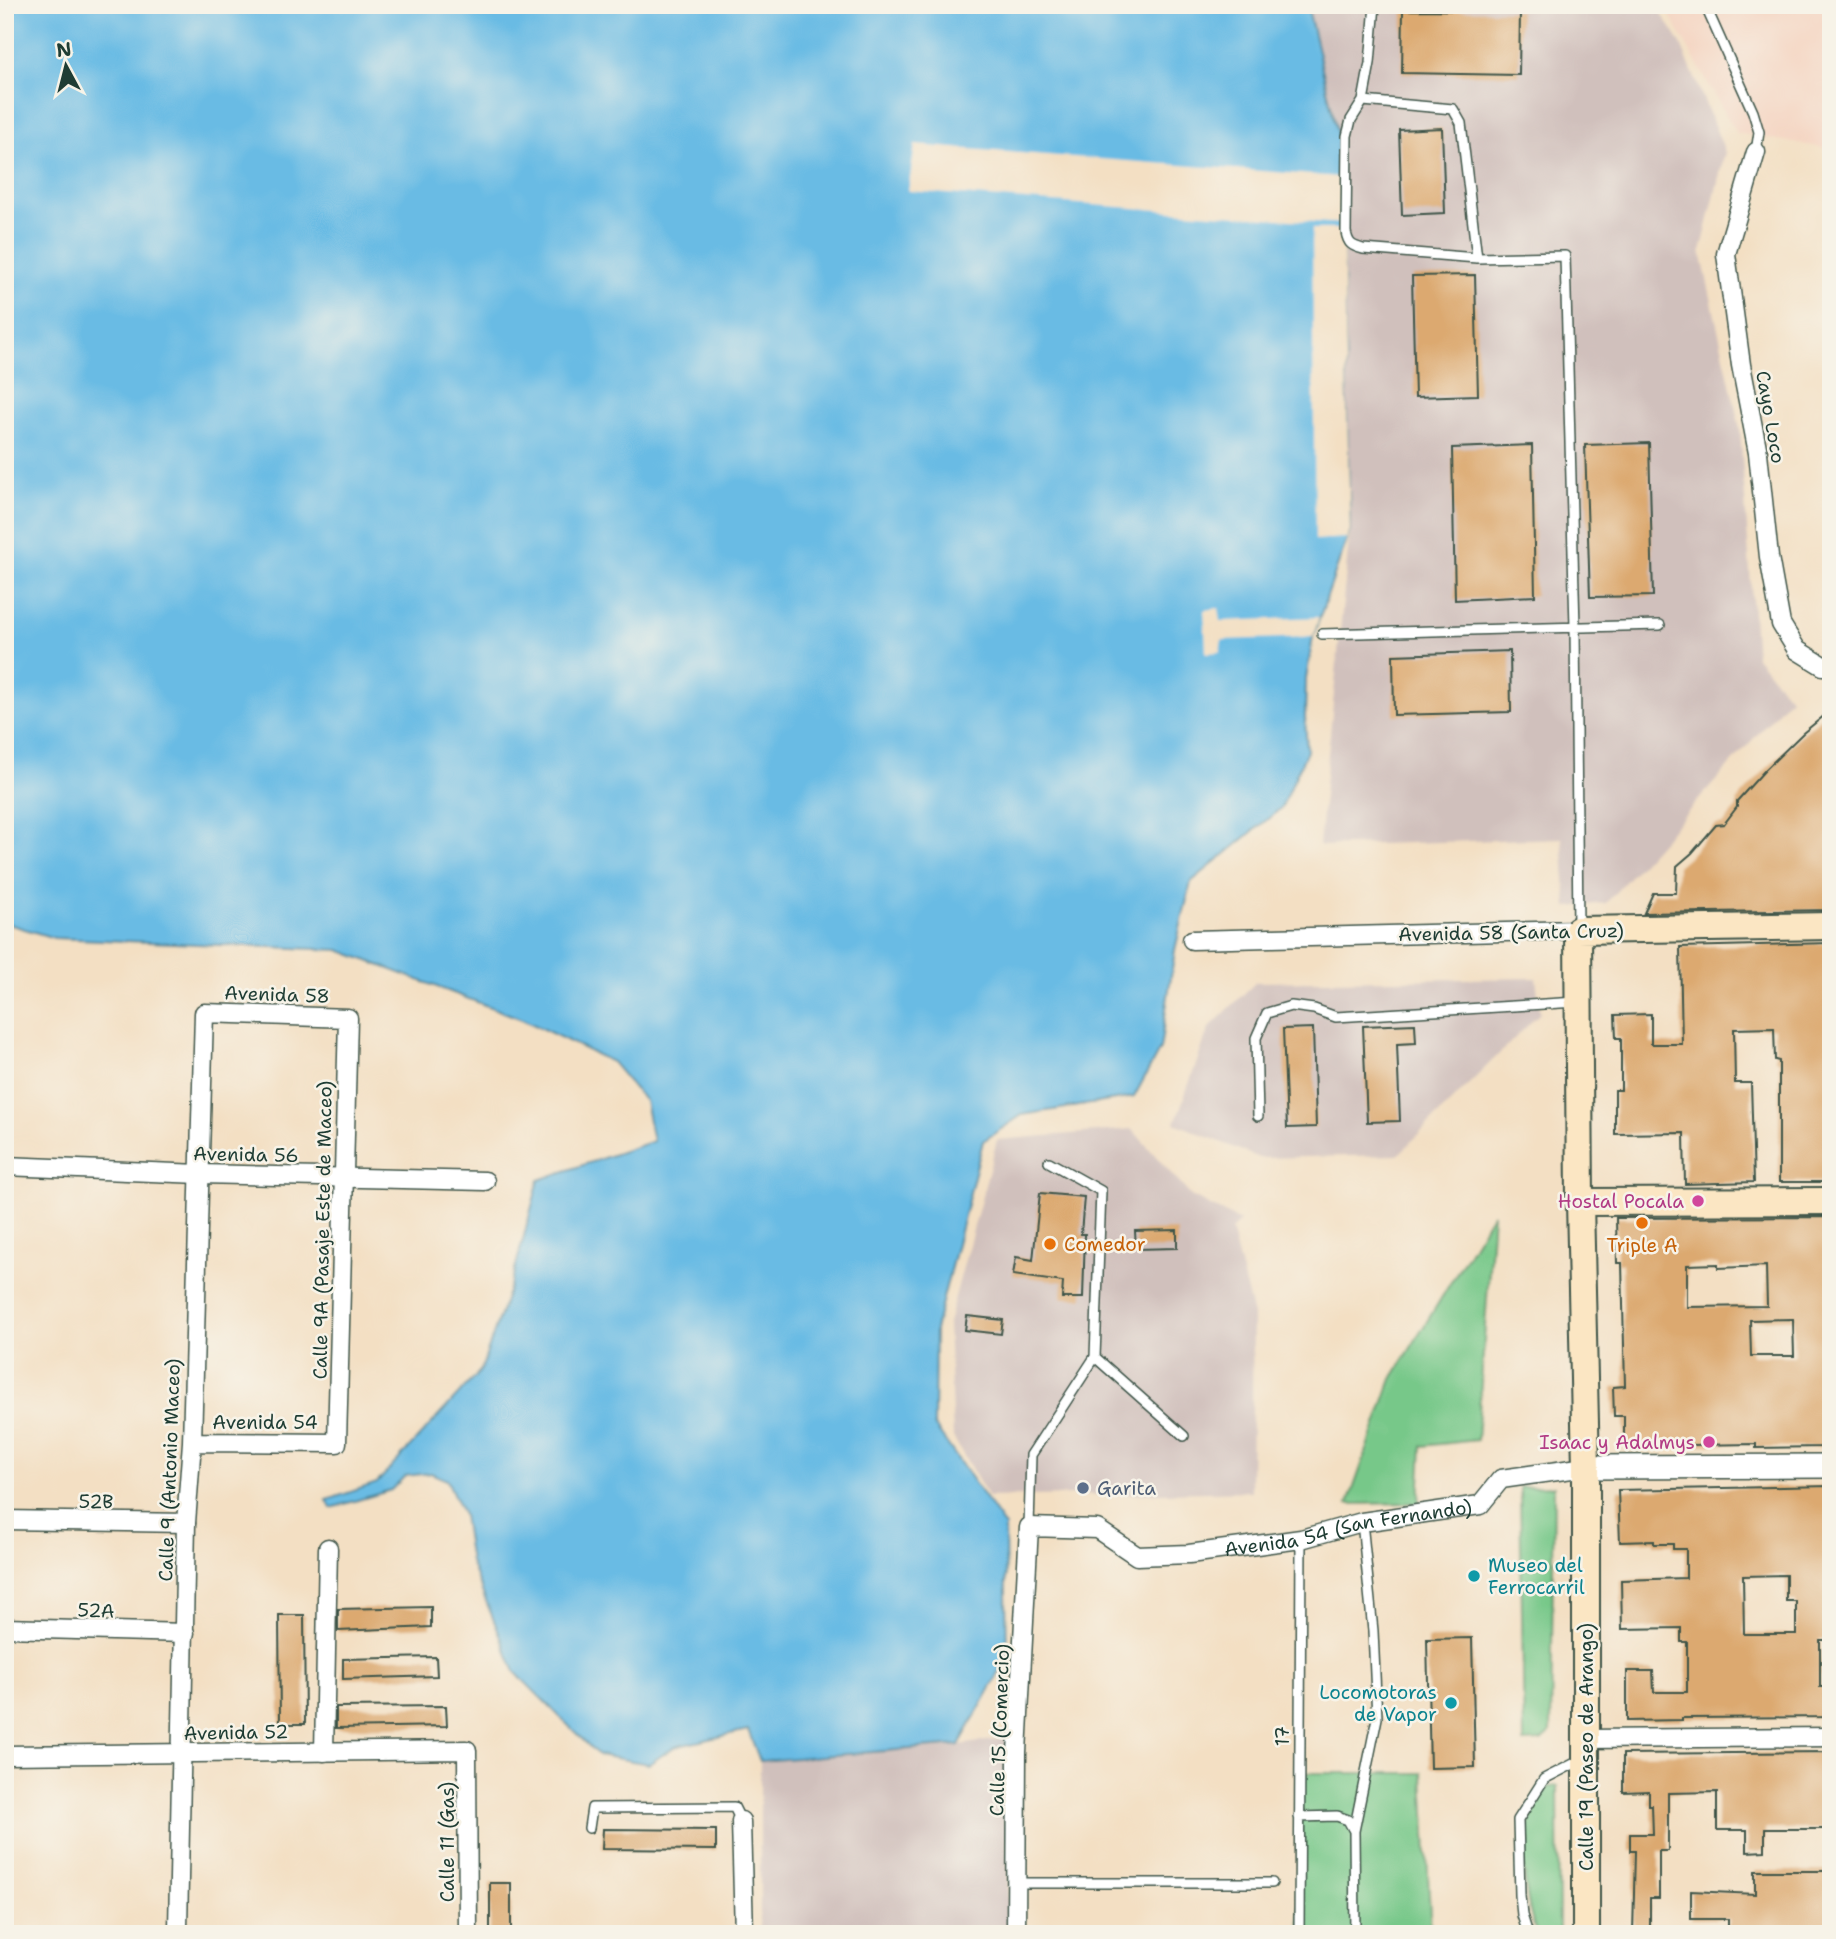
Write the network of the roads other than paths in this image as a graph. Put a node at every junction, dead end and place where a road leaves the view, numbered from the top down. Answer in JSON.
{"nodes":[{"id":1,"x":1375,"y":5,"type":"edge"},
{"id":2,"x":1705,"y":5,"type":"edge"},
{"id":3,"x":1363,"y":101,"type":"junction"},
{"id":4,"x":1756,"y":152,"type":"joint"},
{"id":5,"x":1477,"y":258,"type":"junction"},
{"id":6,"x":1660,"y":625,"type":"dead end"},
{"id":7,"x":1575,"y":627,"type":"junction"},
{"id":8,"x":1322,"y":634,"type":"dead end"},
{"id":9,"x":1831,"y":666,"type":"edge"},
{"id":10,"x":1831,"y":926,"type":"edge"},
{"id":11,"x":1578,"y":930,"type":"junction"},
{"id":12,"x":1192,"y":940,"type":"dead end"},
{"id":13,"x":1578,"y":1002,"type":"junction"},
{"id":14,"x":204,"y":1013,"type":"joint"},
{"id":15,"x":348,"y":1018,"type":"joint"},
{"id":16,"x":1258,"y":1116,"type":"dead end"},
{"id":17,"x":1049,"y":1162,"type":"dead end"},
{"id":18,"x":5,"y":1166,"type":"edge"},
{"id":19,"x":200,"y":1174,"type":"junction"},
{"id":20,"x":344,"y":1177,"type":"junction"},
{"id":21,"x":485,"y":1181,"type":"dead end"},
{"id":22,"x":1831,"y":1201,"type":"edge"},
{"id":23,"x":1580,"y":1202,"type":"junction"},
{"id":24,"x":1095,"y":1357,"type":"junction"},
{"id":25,"x":1184,"y":1436,"type":"dead end"},
{"id":26,"x":192,"y":1442,"type":"junction"},
{"id":27,"x":337,"y":1443,"type":"joint"},
{"id":28,"x":1831,"y":1466,"type":"edge"},
{"id":29,"x":1586,"y":1467,"type":"junction"},
{"id":30,"x":5,"y":1520,"type":"edge"},
{"id":31,"x":1362,"y":1522,"type":"junction"},
{"id":32,"x":186,"y":1523,"type":"junction"},
{"id":33,"x":1029,"y":1527,"type":"junction"},
{"id":34,"x":1301,"y":1539,"type":"junction"},
{"id":35,"x":328,"y":1548,"type":"dead end"},
{"id":36,"x":5,"y":1628,"type":"edge"},
{"id":37,"x":185,"y":1633,"type":"junction"},
{"id":38,"x":1831,"y":1737,"type":"edge"},
{"id":39,"x":1586,"y":1748,"type":"junction"},
{"id":40,"x":467,"y":1750,"type":"joint"},
{"id":41,"x":324,"y":1752,"type":"junction"},
{"id":42,"x":184,"y":1753,"type":"junction"},
{"id":43,"x":5,"y":1755,"type":"edge"},
{"id":44,"x":1299,"y":1817,"type":"junction"},
{"id":45,"x":741,"y":1821,"type":"joint"},
{"id":46,"x":589,"y":1828,"type":"dead end"},
{"id":47,"x":1354,"y":1831,"type":"junction"},
{"id":48,"x":1016,"y":1883,"type":"junction"},
{"id":49,"x":1272,"y":1883,"type":"dead end"},
{"id":50,"x":179,"y":1932,"type":"edge"},
{"id":51,"x":468,"y":1934,"type":"edge"},
{"id":52,"x":744,"y":1934,"type":"edge"},
{"id":53,"x":1016,"y":1934,"type":"edge"},
{"id":54,"x":1299,"y":1934,"type":"edge"},
{"id":55,"x":1355,"y":1934,"type":"edge"},
{"id":56,"x":1528,"y":1934,"type":"edge"},
{"id":57,"x":1586,"y":1934,"type":"edge"}],
"edges":[{"from":1,"to":3,"type":"lane"},
{"from":2,"to":4,"type":"lane"},
{"from":3,"to":5,"type":"lane"},
{"from":3,"to":5,"type":"lane"},
{"from":4,"to":9,"type":"street","name":"Cayo Loco"},
{"from":5,"to":7,"type":"lane"},
{"from":6,"to":7,"type":"lane"},
{"from":7,"to":8,"type":"lane"},
{"from":7,"to":11,"type":"lane"},
{"from":10,"to":11,"type":"main road","name":"Avenida 58 (Santa Cruz)"},
{"from":11,"to":12,"type":"street","name":"Avenida 58 (Santa Cruz)"},
{"from":11,"to":13,"type":"main road","name":"Calle 19 (Paseo de Arango)"},
{"from":13,"to":16,"type":"lane"},
{"from":13,"to":23,"type":"main road","name":"Calle 19 (Paseo de Arango)"},
{"from":14,"to":15,"type":"street","name":"Avenida 58"},
{"from":14,"to":19,"type":"street","name":"Calle 9 (Antonio Maceo)"},
{"from":15,"to":20,"type":"street","name":"Calle 9A (Pasaje Este de Maceo)"},
{"from":17,"to":24,"type":"lane"},
{"from":18,"to":19,"type":"street","name":"Avenida 56"},
{"from":19,"to":20,"type":"street","name":"Avenida 56"},
{"from":19,"to":26,"type":"street","name":"Calle 9 (Antonio Maceo)"},
{"from":20,"to":21,"type":"street","name":"Avenida 56"},
{"from":20,"to":27,"type":"street","name":"Calle 9A (Pasaje Este de Maceo)"},
{"from":22,"to":23,"type":"main road"},
{"from":23,"to":29,"type":"main road","name":"Calle 19 (Paseo de Arango)"},
{"from":24,"to":25,"type":"lane"},
{"from":24,"to":33,"type":"lane"},
{"from":26,"to":27,"type":"street","name":"Avenida 54"},
{"from":26,"to":32,"type":"street","name":"Calle 9 (Antonio Maceo)"},
{"from":28,"to":29,"type":"street","name":"Avenida 54 (San Fernando)"},
{"from":29,"to":31,"type":"street","name":"Avenida 54 (San Fernando)"},
{"from":29,"to":39,"type":"main road","name":"Calle 19 (Paseo de Arango)"},
{"from":30,"to":32,"type":"street","name":"52B"},
{"from":31,"to":34,"type":"street","name":"Avenida 54 (San Fernando)"},
{"from":31,"to":47,"type":"lane"},
{"from":32,"to":37,"type":"street","name":"Calle 9 (Antonio Maceo)"},
{"from":33,"to":34,"type":"street","name":"Avenida 54 (San Fernando)"},
{"from":33,"to":48,"type":"street","name":"Calle 15 (Comercio)"},
{"from":34,"to":44,"type":"lane","name":"17"},
{"from":35,"to":41,"type":"street"},
{"from":36,"to":37,"type":"street","name":"52A"},
{"from":37,"to":42,"type":"street","name":"Calle 9 (Antonio Maceo)"},
{"from":38,"to":39,"type":"street"},
{"from":39,"to":56,"type":"lane"},
{"from":39,"to":57,"type":"main road","name":"Calle 19 (Paseo de Arango)"},
{"from":40,"to":41,"type":"street","name":"Avenida 52"},
{"from":40,"to":51,"type":"street","name":"Calle 11 (Gas)"},
{"from":41,"to":42,"type":"street","name":"Avenida 52"},
{"from":42,"to":43,"type":"street","name":"Avenida 52"},
{"from":42,"to":50,"type":"street","name":"Calle 9 (Antonio Maceo)"},
{"from":44,"to":47,"type":"lane"},
{"from":44,"to":54,"type":"lane","name":"17"},
{"from":45,"to":46,"type":"lane"},
{"from":45,"to":52,"type":"street"},
{"from":47,"to":55,"type":"lane"},
{"from":48,"to":49,"type":"lane"},
{"from":48,"to":53,"type":"street","name":"Calle 15 (Comercio)"}]}
